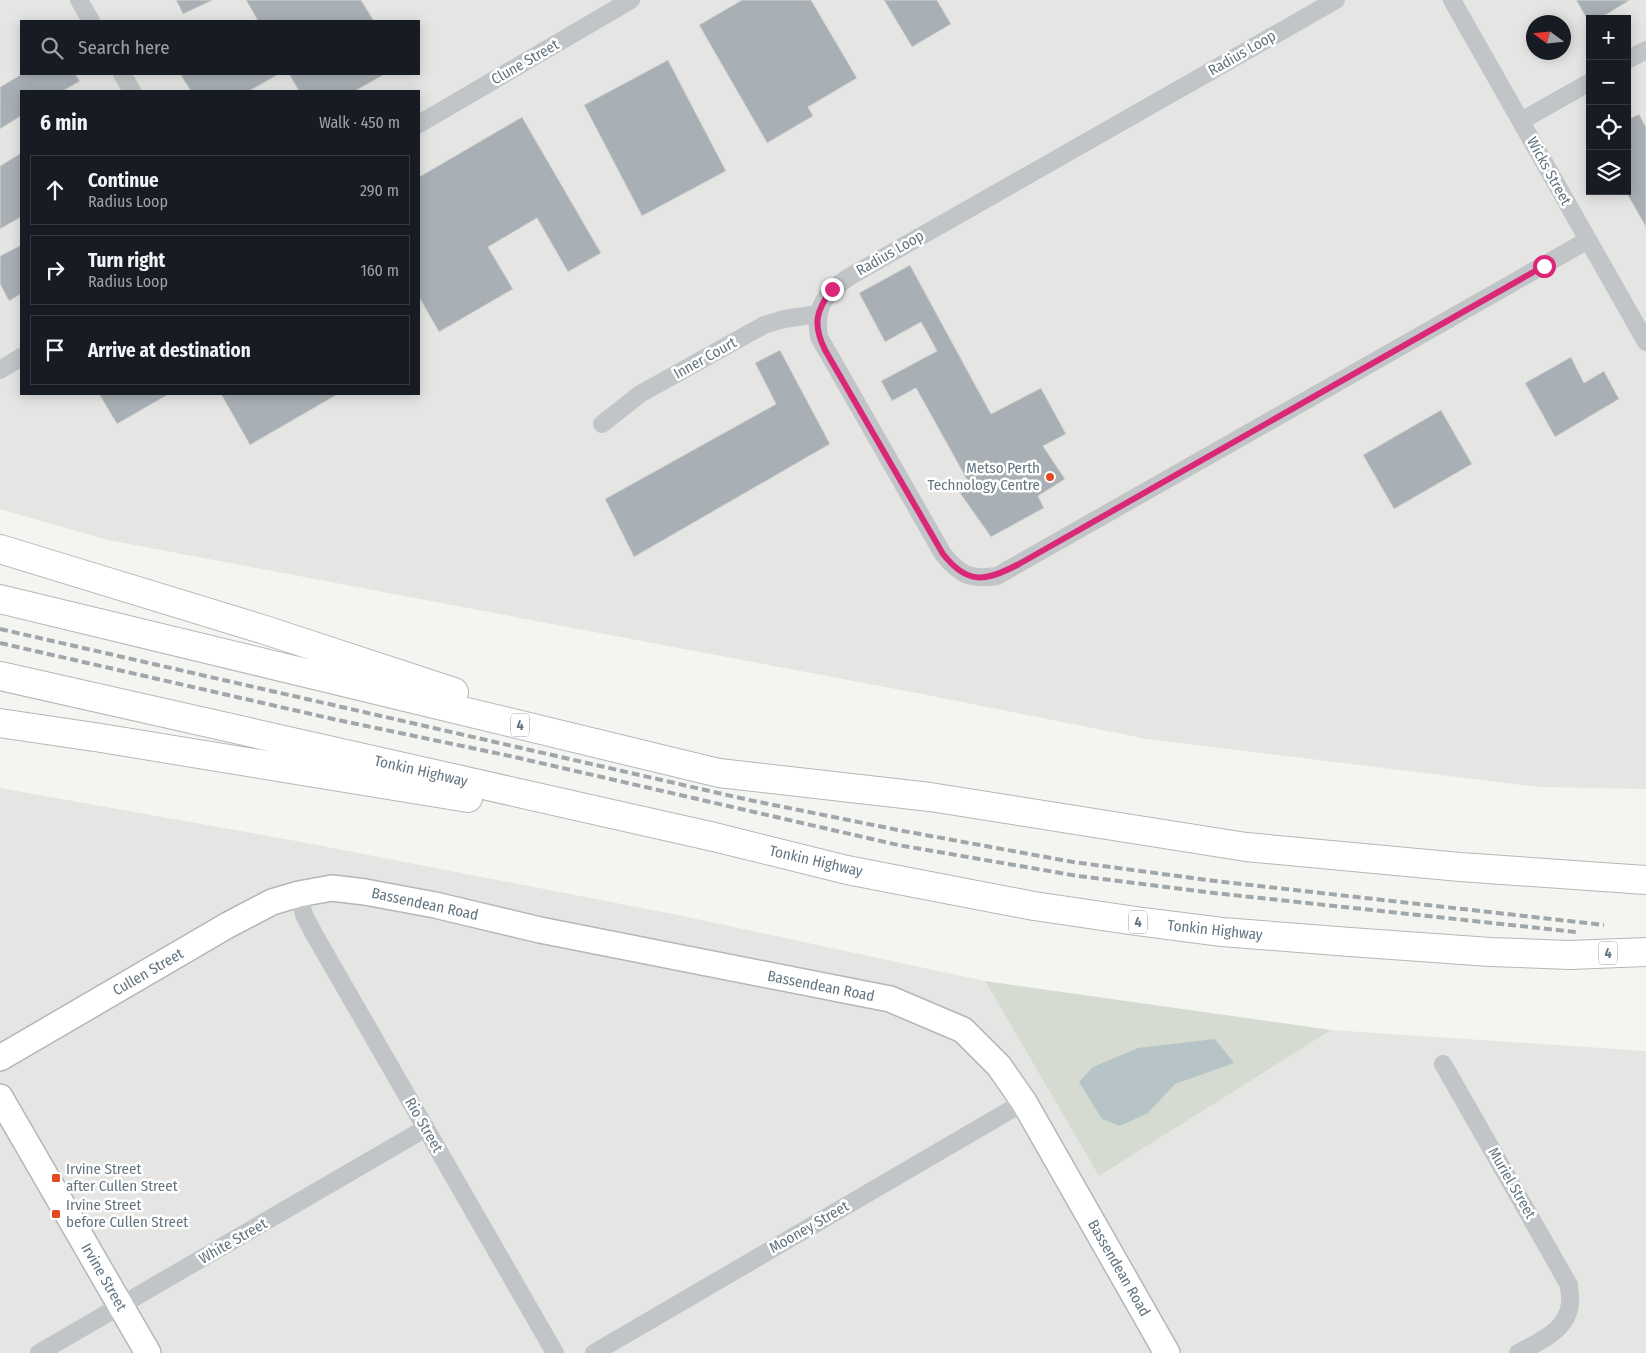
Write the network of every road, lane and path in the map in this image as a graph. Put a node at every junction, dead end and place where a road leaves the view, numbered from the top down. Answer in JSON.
{"nodes":[{"id":1,"x":79,"y":0,"type":"edge"},
{"id":2,"x":631,"y":0,"type":"edge"},
{"id":3,"x":1336,"y":0,"type":"edge"},
{"id":4,"x":1452,"y":0,"type":"edge"},
{"id":5,"x":90,"y":20,"type":"edge"},
{"id":6,"x":1646,"y":50,"type":"edge"},
{"id":7,"x":1631,"y":58,"type":"edge"},
{"id":8,"x":123,"y":75,"type":"edge"},
{"id":9,"x":1586,"y":84,"type":"edge"},
{"id":10,"x":131,"y":90,"type":"edge"},
{"id":11,"x":1521,"y":121,"type":"junction"},
{"id":12,"x":420,"y":123,"type":"edge"},
{"id":13,"x":1588,"y":240,"type":"junction"},
{"id":14,"x":818,"y":314,"type":"junction"},
{"id":15,"x":1646,"y":342,"type":"edge"},
{"id":16,"x":20,"y":358,"type":"edge"},
{"id":17,"x":0,"y":370,"type":"edge"},
{"id":18,"x":602,"y":424,"type":"dead end"},
{"id":19,"x":0,"y":549,"type":"edge"},
{"id":20,"x":0,"y":599,"type":"edge"},
{"id":21,"x":0,"y":676,"type":"edge"},
{"id":22,"x":0,"y":723,"type":"edge"},
{"id":23,"x":930,"y":797,"type":"junction"},
{"id":24,"x":714,"y":837,"type":"junction"},
{"id":25,"x":1646,"y":880,"type":"edge"},
{"id":26,"x":299,"y":894,"type":"junction"},
{"id":27,"x":1646,"y":952,"type":"edge"},
{"id":28,"x":0,"y":1058,"type":"edge"},
{"id":29,"x":1443,"y":1064,"type":"dead end"},
{"id":30,"x":0,"y":1097,"type":"edge"},
{"id":31,"x":1024,"y":1102,"type":"junction"},
{"id":32,"x":426,"y":1128,"type":"junction"},
{"id":33,"x":120,"y":1306,"type":"junction"},
{"id":34,"x":40,"y":1353,"type":"edge"},
{"id":35,"x":148,"y":1353,"type":"edge"},
{"id":36,"x":555,"y":1353,"type":"edge"},
{"id":37,"x":594,"y":1353,"type":"edge"},
{"id":38,"x":1167,"y":1353,"type":"edge"},
{"id":39,"x":1518,"y":1353,"type":"edge"}],
"edges":[{"from":1,"to":5,"type":"street"},
{"from":2,"to":12,"type":"street","name":"Clune Street"},
{"from":3,"to":14,"type":"street","name":"Radius Loop"},
{"from":4,"to":11,"type":"street","name":"Wicks Street"},
{"from":6,"to":7,"type":"street"},
{"from":8,"to":10,"type":"street"},
{"from":9,"to":11,"type":"street"},
{"from":11,"to":13,"type":"street","name":"Wicks Street"},
{"from":13,"to":14,"type":"street"},
{"from":13,"to":15,"type":"street","name":"Wicks Street"},
{"from":14,"to":18,"type":"street","name":"Inner Court"},
{"from":16,"to":17,"type":"street"},
{"from":19,"to":23,"type":"highway"},
{"from":20,"to":23,"type":"highway","number":"4"},
{"from":21,"to":24,"type":"highway","name":"Tonkin Highway","number":"4"},
{"from":22,"to":24,"type":"highway"},
{"from":23,"to":25,"type":"highway","number":"4"},
{"from":24,"to":27,"type":"highway","name":"Tonkin Highway","number":"4"},
{"from":26,"to":28,"type":"street","name":"Cullen Street"},
{"from":26,"to":31,"type":"street","name":"Bassendean Road"},
{"from":26,"to":32,"type":"street","name":"Rio Street"},
{"from":29,"to":39,"type":"street","name":"Muriel Street"},
{"from":30,"to":33,"type":"street","name":"Irvine Street"},
{"from":31,"to":37,"type":"street","name":"Mooney Street"},
{"from":31,"to":38,"type":"street","name":"Bassendean Road"},
{"from":32,"to":33,"type":"street","name":"White Street"},
{"from":32,"to":36,"type":"street","name":"Rio Street"},
{"from":33,"to":34,"type":"street","name":"White Street"},
{"from":33,"to":35,"type":"street","name":"Irvine Street"}]}
